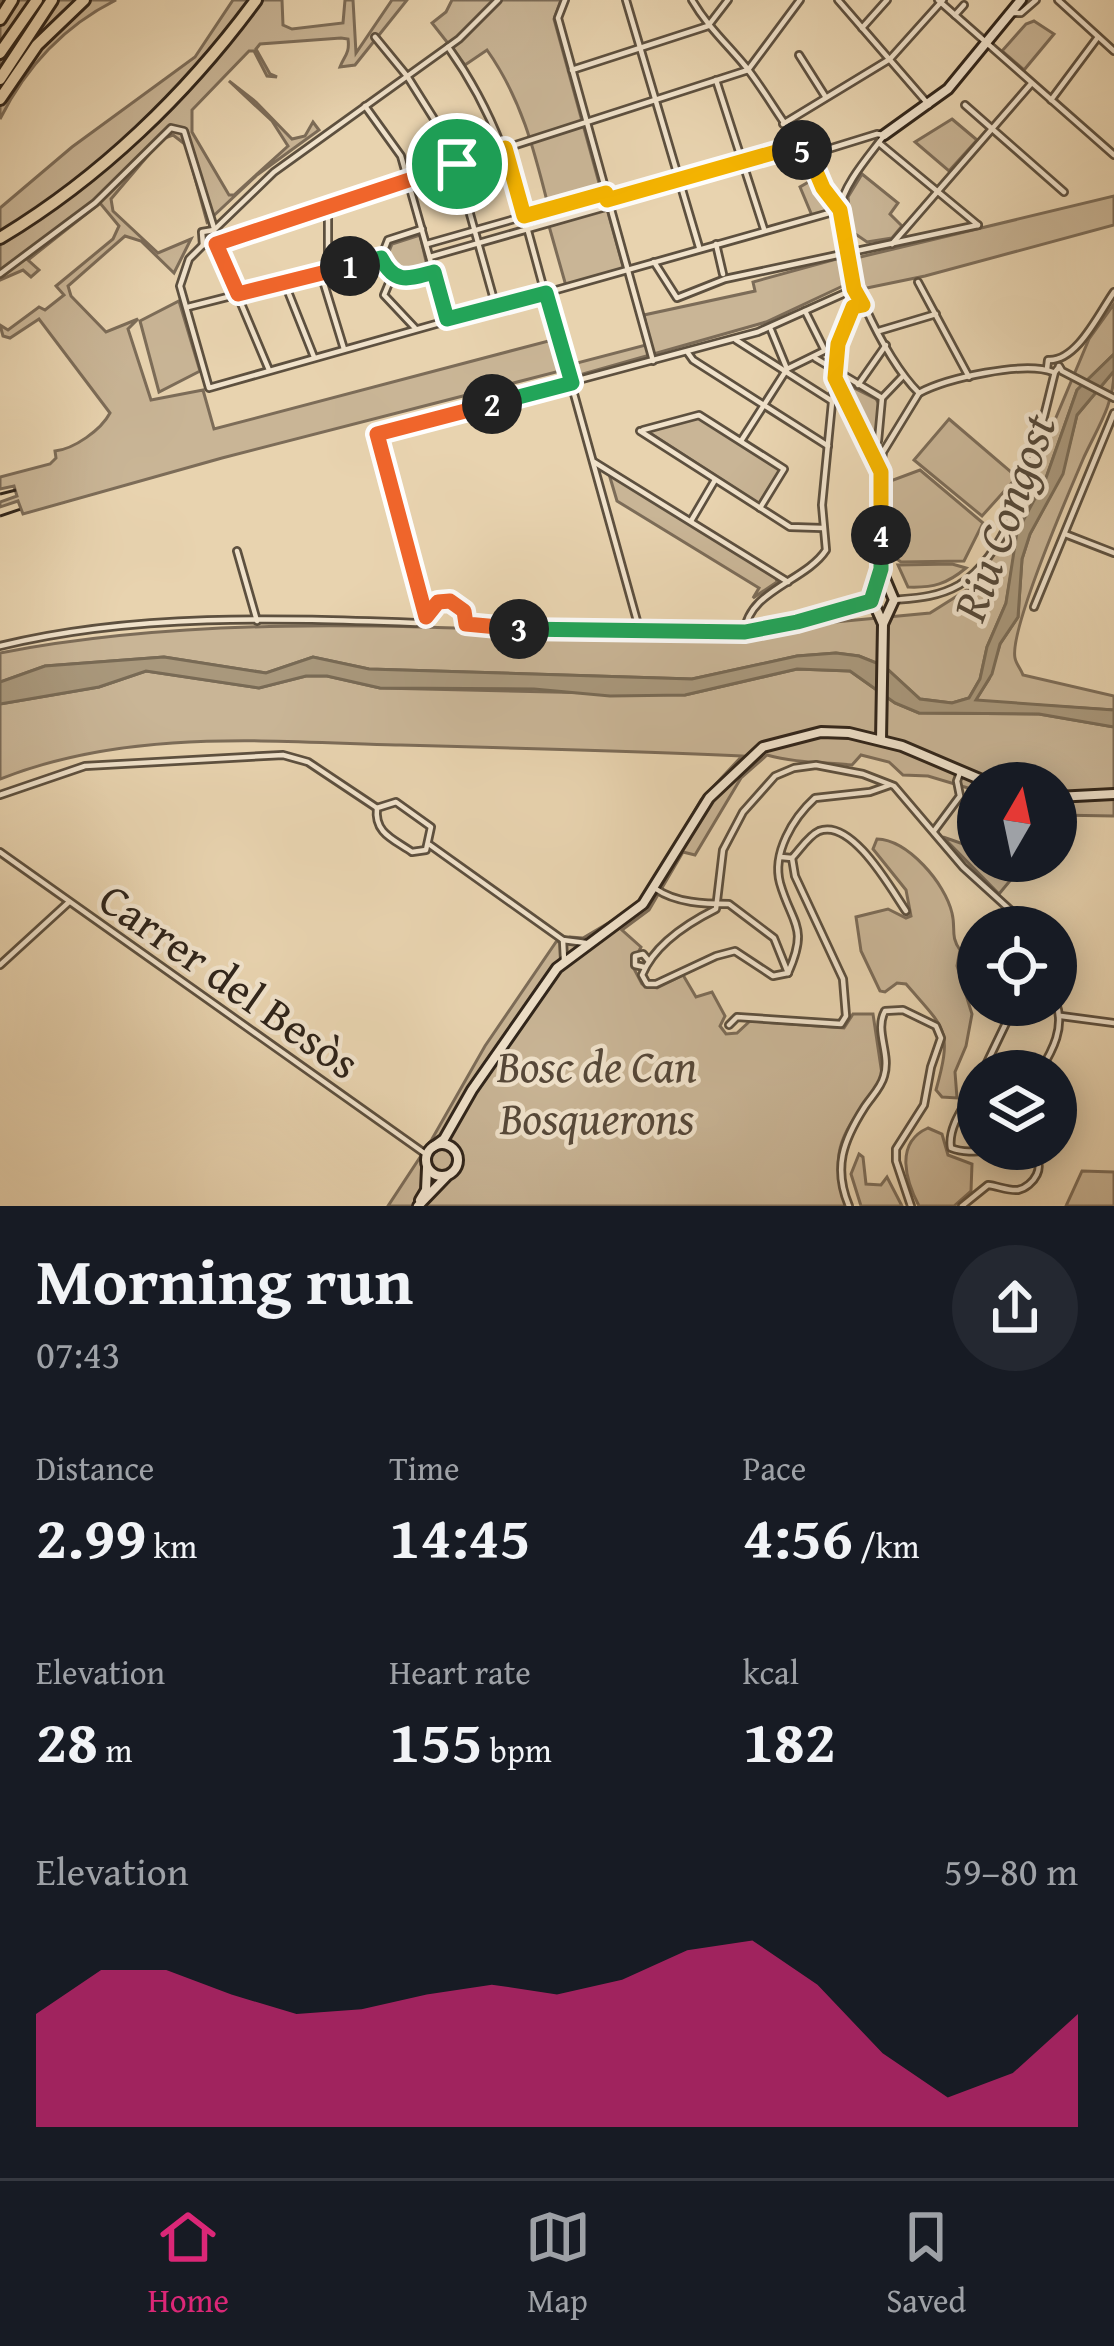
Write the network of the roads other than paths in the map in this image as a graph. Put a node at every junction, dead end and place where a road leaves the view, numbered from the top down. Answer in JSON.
{"nodes":[{"id":1,"x":12,"y":0,"type":"edge"},
{"id":2,"x":33,"y":0,"type":"edge"},
{"id":3,"x":52,"y":0,"type":"edge"},
{"id":4,"x":84,"y":0,"type":"edge"},
{"id":5,"x":252,"y":0,"type":"edge"},
{"id":6,"x":498,"y":0,"type":"edge"},
{"id":7,"x":565,"y":0,"type":"edge"},
{"id":8,"x":626,"y":0,"type":"edge"},
{"id":9,"x":728,"y":0,"type":"edge"},
{"id":10,"x":800,"y":0,"type":"edge"},
{"id":11,"x":838,"y":0,"type":"edge"},
{"id":12,"x":887,"y":0,"type":"edge"},
{"id":13,"x":1021,"y":0,"type":"edge"},
{"id":14,"x":1036,"y":0,"type":"edge"},
{"id":15,"x":1058,"y":0,"type":"edge"},
{"id":16,"x":695,"y":1,"type":"edge"},
{"id":17,"x":940,"y":1,"type":"edge"},
{"id":18,"x":966,"y":3,"type":"edge"},
{"id":19,"x":1012,"y":13,"type":"junction"},
{"id":20,"x":955,"y":15,"type":"junction"},
{"id":21,"x":0,"y":19,"type":"edge"},
{"id":22,"x":708,"y":26,"type":"junction"},
{"id":23,"x":862,"y":28,"type":"junction"},
{"id":24,"x":375,"y":37,"type":"dead end"},
{"id":25,"x":1098,"y":38,"type":"junction"},
{"id":26,"x":988,"y":45,"type":"junction"},
{"id":27,"x":448,"y":47,"type":"junction"},
{"id":28,"x":641,"y":48,"type":"junction"},
{"id":29,"x":0,"y":50,"type":"edge"},
{"id":30,"x":1114,"y":51,"type":"edge"},
{"id":31,"x":799,"y":56,"type":"dead end"},
{"id":32,"x":890,"y":59,"type":"junction"},
{"id":33,"x":572,"y":70,"type":"junction"},
{"id":34,"x":748,"y":70,"type":"junction"},
{"id":35,"x":406,"y":76,"type":"junction"},
{"id":36,"x":0,"y":79,"type":"edge"},
{"id":37,"x":716,"y":80,"type":"junction"},
{"id":38,"x":1032,"y":83,"type":"junction"},
{"id":39,"x":826,"y":98,"type":"junction"},
{"id":40,"x":657,"y":99,"type":"junction"},
{"id":41,"x":0,"y":100,"type":"edge"},
{"id":42,"x":1051,"y":100,"type":"junction"},
{"id":43,"x":929,"y":105,"type":"junction"},
{"id":44,"x":965,"y":105,"type":"dead end"},
{"id":45,"x":365,"y":106,"type":"junction"},
{"id":46,"x":586,"y":123,"type":"junction"},
{"id":47,"x":782,"y":124,"type":"junction"},
{"id":48,"x":992,"y":128,"type":"junction"},
{"id":49,"x":881,"y":139,"type":"junction"},
{"id":50,"x":797,"y":146,"type":"junction"},
{"id":51,"x":505,"y":148,"type":"junction"},
{"id":52,"x":809,"y":155,"type":"junction"},
{"id":53,"x":1114,"y":155,"type":"edge"},
{"id":54,"x":742,"y":161,"type":"junction"},
{"id":55,"x":457,"y":164,"type":"junction"},
{"id":56,"x":409,"y":179,"type":"junction"},
{"id":57,"x":682,"y":179,"type":"junction"},
{"id":58,"x":937,"y":190,"type":"junction"},
{"id":59,"x":1064,"y":192,"type":"dead end"},
{"id":60,"x":608,"y":200,"type":"junction"},
{"id":61,"x":328,"y":206,"type":"junction"},
{"id":62,"x":840,"y":210,"type":"junction"},
{"id":63,"x":524,"y":216,"type":"junction"},
{"id":64,"x":214,"y":229,"type":"junction"},
{"id":65,"x":422,"y":229,"type":"junction"},
{"id":66,"x":475,"y":230,"type":"junction"},
{"id":67,"x":528,"y":230,"type":"junction"},
{"id":68,"x":764,"y":231,"type":"junction"},
{"id":69,"x":0,"y":238,"type":"edge"},
{"id":70,"x":217,"y":242,"type":"junction"},
{"id":71,"x":427,"y":244,"type":"junction"},
{"id":72,"x":479,"y":244,"type":"junction"},
{"id":73,"x":716,"y":244,"type":"junction"},
{"id":74,"x":892,"y":244,"type":"junction"},
{"id":75,"x":202,"y":245,"type":"junction"},
{"id":76,"x":700,"y":249,"type":"junction"},
{"id":77,"x":846,"y":254,"type":"junction"},
{"id":78,"x":430,"y":257,"type":"junction"},
{"id":79,"x":381,"y":258,"type":"junction"},
{"id":80,"x":654,"y":262,"type":"junction"},
{"id":81,"x":628,"y":270,"type":"junction"},
{"id":82,"x":325,"y":272,"type":"junction"},
{"id":83,"x":434,"y":272,"type":"junction"},
{"id":84,"x":0,"y":274,"type":"edge"},
{"id":85,"x":392,"y":276,"type":"junction"},
{"id":86,"x":724,"y":276,"type":"junction"},
{"id":87,"x":918,"y":282,"type":"dead end"},
{"id":88,"x":285,"y":283,"type":"junction"},
{"id":89,"x":544,"y":289,"type":"junction"},
{"id":90,"x":854,"y":289,"type":"junction"},
{"id":91,"x":1114,"y":292,"type":"edge"},
{"id":92,"x":238,"y":294,"type":"junction"},
{"id":93,"x":858,"y":306,"type":"junction"},
{"id":94,"x":186,"y":307,"type":"junction"},
{"id":95,"x":496,"y":307,"type":"junction"},
{"id":96,"x":805,"y":311,"type":"junction"},
{"id":97,"x":936,"y":314,"type":"junction"},
{"id":98,"x":447,"y":319,"type":"junction"},
{"id":99,"x":770,"y":327,"type":"junction"},
{"id":100,"x":415,"y":328,"type":"junction"},
{"id":101,"x":879,"y":331,"type":"junction"},
{"id":102,"x":734,"y":339,"type":"junction"},
{"id":103,"x":838,"y":344,"type":"junction"},
{"id":104,"x":886,"y":345,"type":"junction"},
{"id":105,"x":344,"y":349,"type":"junction"},
{"id":106,"x":825,"y":350,"type":"junction"},
{"id":107,"x":688,"y":352,"type":"junction"},
{"id":108,"x":314,"y":357,"type":"junction"},
{"id":109,"x":812,"y":357,"type":"junction"},
{"id":110,"x":653,"y":362,"type":"junction"},
{"id":111,"x":1054,"y":367,"type":"junction"},
{"id":112,"x":269,"y":370,"type":"junction"},
{"id":113,"x":786,"y":370,"type":"junction"},
{"id":114,"x":835,"y":375,"type":"junction"},
{"id":115,"x":903,"y":376,"type":"junction"},
{"id":116,"x":969,"y":377,"type":"junction"},
{"id":117,"x":572,"y":383,"type":"junction"},
{"id":118,"x":858,"y":385,"type":"junction"},
{"id":119,"x":919,"y":393,"type":"junction"},
{"id":120,"x":882,"y":398,"type":"junction"},
{"id":121,"x":1113,"y":398,"type":"edge"},
{"id":122,"x":832,"y":401,"type":"junction"},
{"id":123,"x":763,"y":406,"type":"junction"},
{"id":124,"x":1114,"y":413,"type":"edge"},
{"id":125,"x":741,"y":441,"type":"junction"},
{"id":126,"x":828,"y":446,"type":"junction"},
{"id":127,"x":879,"y":448,"type":"junction"},
{"id":128,"x":594,"y":462,"type":"junction"},
{"id":129,"x":716,"y":480,"type":"junction"},
{"id":130,"x":760,"y":508,"type":"junction"},
{"id":131,"x":691,"y":521,"type":"junction"},
{"id":132,"x":823,"y":528,"type":"junction"},
{"id":133,"x":1065,"y":533,"type":"junction"},
{"id":134,"x":237,"y":551,"type":"dead end"},
{"id":135,"x":1114,"y":553,"type":"edge"},
{"id":136,"x":881,"y":569,"type":"junction"},
{"id":137,"x":788,"y":581,"type":"junction"},
{"id":138,"x":877,"y":589,"type":"junction"},
{"id":139,"x":888,"y":589,"type":"junction"},
{"id":140,"x":892,"y":603,"type":"junction"},
{"id":141,"x":873,"y":605,"type":"junction"},
{"id":142,"x":1034,"y":608,"type":"dead end"},
{"id":143,"x":426,"y":617,"type":"junction"},
{"id":144,"x":256,"y":620,"type":"junction"},
{"id":145,"x":883,"y":624,"type":"junction"},
{"id":146,"x":639,"y":628,"type":"junction"},
{"id":147,"x":745,"y":632,"type":"junction"},
{"id":148,"x":0,"y":646,"type":"edge"},
{"id":149,"x":883,"y":721,"type":"junction"},
{"id":150,"x":861,"y":736,"type":"junction"},
{"id":151,"x":881,"y":740,"type":"junction"},
{"id":152,"x":902,"y":746,"type":"junction"},
{"id":153,"x":957,"y":768,"type":"edge"},
{"id":154,"x":890,"y":784,"type":"junction"},
{"id":155,"x":1114,"y":794,"type":"edge"},
{"id":156,"x":0,"y":795,"type":"edge"},
{"id":157,"x":1077,"y":796,"type":"edge"},
{"id":158,"x":957,"y":800,"type":"edge"},
{"id":159,"x":377,"y":808,"type":"junction"},
{"id":160,"x":934,"y":831,"type":"junction"},
{"id":161,"x":430,"y":845,"type":"junction"},
{"id":162,"x":0,"y":852,"type":"edge"},
{"id":163,"x":781,"y":857,"type":"junction"},
{"id":164,"x":792,"y":859,"type":"junction"},
{"id":165,"x":656,"y":889,"type":"junction"},
{"id":166,"x":69,"y":902,"type":"junction"},
{"id":167,"x":719,"y":904,"type":"junction"},
{"id":168,"x":1006,"y":906,"type":"edge"},
{"id":169,"x":906,"y":911,"type":"dead end"},
{"id":170,"x":563,"y":940,"type":"junction"},
{"id":171,"x":588,"y":943,"type":"junction"},
{"id":172,"x":564,"y":960,"type":"junction"},
{"id":173,"x":0,"y":964,"type":"edge"},
{"id":174,"x":788,"y":973,"type":"junction"},
{"id":175,"x":1077,"y":1018,"type":"edge"},
{"id":176,"x":1114,"y":1023,"type":"edge"},
{"id":177,"x":729,"y":1025,"type":"dead end"},
{"id":178,"x":456,"y":1120,"type":"junction"},
{"id":179,"x":957,"y":1123,"type":"edge"},
{"id":180,"x":957,"y":1150,"type":"edge"},
{"id":181,"x":454,"y":1151,"type":"junction"},
{"id":182,"x":429,"y":1156,"type":"junction"},
{"id":183,"x":1038,"y":1170,"type":"edge"},
{"id":184,"x":447,"y":1176,"type":"junction"},
{"id":185,"x":418,"y":1206,"type":"edge"},
{"id":186,"x":849,"y":1206,"type":"edge"},
{"id":187,"x":911,"y":1206,"type":"edge"},
{"id":188,"x":962,"y":1206,"type":"edge"}],
"edges":[{"from":1,"to":21,"type":"highway"},
{"from":2,"to":29,"type":"highway"},
{"from":3,"to":36,"type":"highway"},
{"from":4,"to":41,"type":"highway"},
{"from":5,"to":69,"type":"highway"},
{"from":6,"to":27,"type":"street"},
{"from":7,"to":33,"type":"street"},
{"from":8,"to":28,"type":"street"},
{"from":9,"to":22,"type":"street"},
{"from":10,"to":34,"type":"street"},
{"from":11,"to":23,"type":"street"},
{"from":12,"to":23,"type":"street"},
{"from":13,"to":19,"type":"street"},
{"from":14,"to":19,"type":"street"},
{"from":15,"to":25,"type":"street"},
{"from":16,"to":22,"type":"street"},
{"from":17,"to":20,"type":"street"},
{"from":17,"to":32,"type":"street"},
{"from":18,"to":20,"type":"street"},
{"from":19,"to":26,"type":"street"},
{"from":20,"to":26,"type":"street"},
{"from":22,"to":28,"type":"street"},
{"from":22,"to":34,"type":"street"},
{"from":23,"to":32,"type":"street"},
{"from":24,"to":35,"type":"street"},
{"from":25,"to":30,"type":"street"},
{"from":25,"to":42,"type":"street"},
{"from":26,"to":38,"type":"street"},
{"from":26,"to":43,"type":"street"},
{"from":27,"to":35,"type":"street"},
{"from":27,"to":51,"type":"street"},
{"from":28,"to":33,"type":"street"},
{"from":28,"to":40,"type":"street"},
{"from":31,"to":39,"type":"street"},
{"from":32,"to":39,"type":"street"},
{"from":32,"to":43,"type":"street"},
{"from":33,"to":46,"type":"street"},
{"from":34,"to":37,"type":"street"},
{"from":34,"to":47,"type":"street"},
{"from":35,"to":45,"type":"street"},
{"from":35,"to":55,"type":"street"},
{"from":37,"to":40,"type":"street"},
{"from":37,"to":54,"type":"street"},
{"from":38,"to":42,"type":"street"},
{"from":38,"to":48,"type":"street"},
{"from":39,"to":47,"type":"street"},
{"from":40,"to":46,"type":"street"},
{"from":40,"to":57,"type":"street"},
{"from":42,"to":53,"type":"street"},
{"from":43,"to":49,"type":"street"},
{"from":44,"to":48,"type":"street"},
{"from":45,"to":56,"type":"street"},
{"from":45,"to":64,"type":"street"},
{"from":46,"to":51,"type":"street"},
{"from":46,"to":60,"type":"street"},
{"from":47,"to":50,"type":"street"},
{"from":48,"to":58,"type":"street"},
{"from":48,"to":59,"type":"street"},
{"from":49,"to":52,"type":"street"},
{"from":49,"to":58,"type":"street"},
{"from":49,"to":62,"type":"street"},
{"from":50,"to":52,"type":"street"},
{"from":50,"to":54,"type":"street"},
{"from":51,"to":55,"type":"street"},
{"from":51,"to":63,"type":"street"},
{"from":52,"to":62,"type":"street"},
{"from":54,"to":57,"type":"street"},
{"from":54,"to":68,"type":"street"},
{"from":55,"to":56,"type":"street"},
{"from":55,"to":66,"type":"street"},
{"from":56,"to":61,"type":"street"},
{"from":56,"to":65,"type":"street"},
{"from":57,"to":60,"type":"street"},
{"from":57,"to":76,"type":"street"},
{"from":58,"to":74,"type":"street"},
{"from":58,"to":74,"type":"street"},
{"from":60,"to":63,"type":"street"},
{"from":60,"to":67,"type":"street"},
{"from":60,"to":81,"type":"street"},
{"from":61,"to":70,"type":"street"},
{"from":61,"to":82,"type":"street"},
{"from":62,"to":68,"type":"street"},
{"from":62,"to":77,"type":"street"},
{"from":63,"to":66,"type":"street"},
{"from":63,"to":67,"type":"street"},
{"from":64,"to":70,"type":"street"},
{"from":64,"to":75,"type":"street"},
{"from":64,"to":84,"type":"street"},
{"from":65,"to":71,"type":"street"},
{"from":65,"to":79,"type":"street"},
{"from":66,"to":71,"type":"street"},
{"from":66,"to":72,"type":"street"},
{"from":67,"to":72,"type":"street"},
{"from":67,"to":89,"type":"street"},
{"from":68,"to":73,"type":"street"},
{"from":70,"to":75,"type":"street"},
{"from":70,"to":92,"type":"street"},
{"from":71,"to":78,"type":"street"},
{"from":72,"to":78,"type":"street"},
{"from":72,"to":95,"type":"street"},
{"from":73,"to":76,"type":"street"},
{"from":73,"to":86,"type":"street"},
{"from":74,"to":77,"type":"street"},
{"from":75,"to":94,"type":"street"},
{"from":76,"to":80,"type":"street"},
{"from":77,"to":86,"type":"street"},
{"from":77,"to":90,"type":"street"},
{"from":78,"to":83,"type":"street"},
{"from":79,"to":82,"type":"street"},
{"from":79,"to":85,"type":"street"},
{"from":80,"to":81,"type":"street"},
{"from":80,"to":86,"type":"street"},
{"from":81,"to":89,"type":"street"},
{"from":81,"to":110,"type":"street"},
{"from":82,"to":88,"type":"street"},
{"from":82,"to":105,"type":"street"},
{"from":83,"to":85,"type":"street"},
{"from":83,"to":98,"type":"street"},
{"from":85,"to":100,"type":"street"},
{"from":87,"to":97,"type":"street"},
{"from":88,"to":92,"type":"street"},
{"from":88,"to":108,"type":"street"},
{"from":89,"to":95,"type":"street"},
{"from":89,"to":117,"type":"street"},
{"from":90,"to":93,"type":"street"},
{"from":90,"to":96,"type":"street"},
{"from":91,"to":111,"type":"street"},
{"from":92,"to":94,"type":"street"},
{"from":92,"to":112,"type":"street"},
{"from":93,"to":101,"type":"street"},
{"from":93,"to":103,"type":"street"},
{"from":94,"to":112,"type":"street"},
{"from":95,"to":98,"type":"street"},
{"from":96,"to":99,"type":"street"},
{"from":96,"to":106,"type":"street"},
{"from":97,"to":101,"type":"street"},
{"from":97,"to":116,"type":"street"},
{"from":98,"to":100,"type":"street"},
{"from":99,"to":102,"type":"street"},
{"from":99,"to":113,"type":"street"},
{"from":100,"to":105,"type":"street"},
{"from":101,"to":104,"type":"street"},
{"from":102,"to":107,"type":"street"},
{"from":102,"to":113,"type":"street"},
{"from":103,"to":106,"type":"street"},
{"from":103,"to":114,"type":"street"},
{"from":104,"to":115,"type":"street"},
{"from":104,"to":118,"type":"street"},
{"from":105,"to":108,"type":"street"},
{"from":106,"to":109,"type":"street"},
{"from":107,"to":110,"type":"street"},
{"from":107,"to":123,"type":"street"},
{"from":108,"to":112,"type":"street"},
{"from":109,"to":113,"type":"street"},
{"from":109,"to":114,"type":"street"},
{"from":110,"to":117,"type":"street"},
{"from":111,"to":116,"type":"street"},
{"from":111,"to":121,"type":"street"},
{"from":111,"to":140,"type":"street"},
{"from":113,"to":122,"type":"street"},
{"from":113,"to":123,"type":"street"},
{"from":114,"to":118,"type":"street"},
{"from":114,"to":122,"type":"street"},
{"from":114,"to":127,"type":"street"},
{"from":115,"to":119,"type":"street"},
{"from":115,"to":120,"type":"street"},
{"from":116,"to":119,"type":"street"},
{"from":117,"to":128,"type":"street"},
{"from":117,"to":143,"type":"street"},
{"from":118,"to":120,"type":"street"},
{"from":119,"to":127,"type":"street"},
{"from":120,"to":127,"type":"street"},
{"from":122,"to":126,"type":"street"},
{"from":123,"to":125,"type":"street"},
{"from":123,"to":126,"type":"street"},
{"from":124,"to":133,"type":"street"},
{"from":125,"to":129,"type":"street"},
{"from":125,"to":130,"type":"street"},
{"from":126,"to":132,"type":"street"},
{"from":127,"to":136,"type":"street"},
{"from":128,"to":131,"type":"street"},
{"from":128,"to":146,"type":"street"},
{"from":129,"to":130,"type":"street"},
{"from":129,"to":131,"type":"street"},
{"from":130,"to":132,"type":"street"},
{"from":131,"to":137,"type":"street"},
{"from":132,"to":137,"type":"street"},
{"from":133,"to":135,"type":"street"},
{"from":133,"to":142,"type":"street"},
{"from":134,"to":144,"type":"street"},
{"from":136,"to":138,"type":"street"},
{"from":136,"to":139,"type":"street"},
{"from":137,"to":147,"type":"street"},
{"from":138,"to":139,"type":"street"},
{"from":138,"to":141,"type":"street"},
{"from":139,"to":140,"type":"street"},
{"from":140,"to":141,"type":"street"},
{"from":140,"to":145,"type":"street"},
{"from":141,"to":145,"type":"street"},
{"from":141,"to":147,"type":"street"},
{"from":143,"to":144,"type":"street"},
{"from":143,"to":146,"type":"street"},
{"from":144,"to":148,"type":"street"},
{"from":145,"to":149,"type":"street"},
{"from":146,"to":147,"type":"street"},
{"from":149,"to":150,"type":"street"},
{"from":149,"to":151,"type":"street"},
{"from":149,"to":152,"type":"street"},
{"from":150,"to":151,"type":"street"},
{"from":150,"to":165,"type":"street"},
{"from":151,"to":152,"type":"street"},
{"from":152,"to":153,"type":"street"},
{"from":154,"to":160,"type":"street"},
{"from":154,"to":163,"type":"street"},
{"from":154,"to":167,"type":"street"},
{"from":155,"to":157,"type":"street"},
{"from":156,"to":159,"type":"street"},
{"from":158,"to":160,"type":"street"},
{"from":159,"to":161,"type":"street"},
{"from":159,"to":161,"type":"street"},
{"from":160,"to":168,"type":"street"},
{"from":161,"to":170,"type":"street"},
{"from":162,"to":166,"type":"street","name":"Carrer del Besòs"},
{"from":163,"to":164,"type":"street"},
{"from":163,"to":174,"type":"street"},
{"from":164,"to":169,"type":"street"},
{"from":164,"to":177,"type":"street"},
{"from":165,"to":167,"type":"street"},
{"from":165,"to":171,"type":"street"},
{"from":166,"to":173,"type":"street"},
{"from":166,"to":182,"type":"street","name":"Carrer del Besòs"},
{"from":167,"to":174,"type":"street"},
{"from":167,"to":174,"type":"street"},
{"from":170,"to":171,"type":"street"},
{"from":170,"to":172,"type":"street"},
{"from":171,"to":172,"type":"street"},
{"from":172,"to":178,"type":"street"},
{"from":175,"to":176,"type":"street"},
{"from":178,"to":181,"type":"street"},
{"from":178,"to":182,"type":"street"},
{"from":179,"to":180,"type":"street"},
{"from":181,"to":182,"type":"street"},
{"from":181,"to":184,"type":"street"},
{"from":182,"to":184,"type":"street"},
{"from":182,"to":185,"type":"street"},
{"from":183,"to":188,"type":"street"},
{"from":184,"to":185,"type":"street"},
{"from":186,"to":187,"type":"street"}]}
